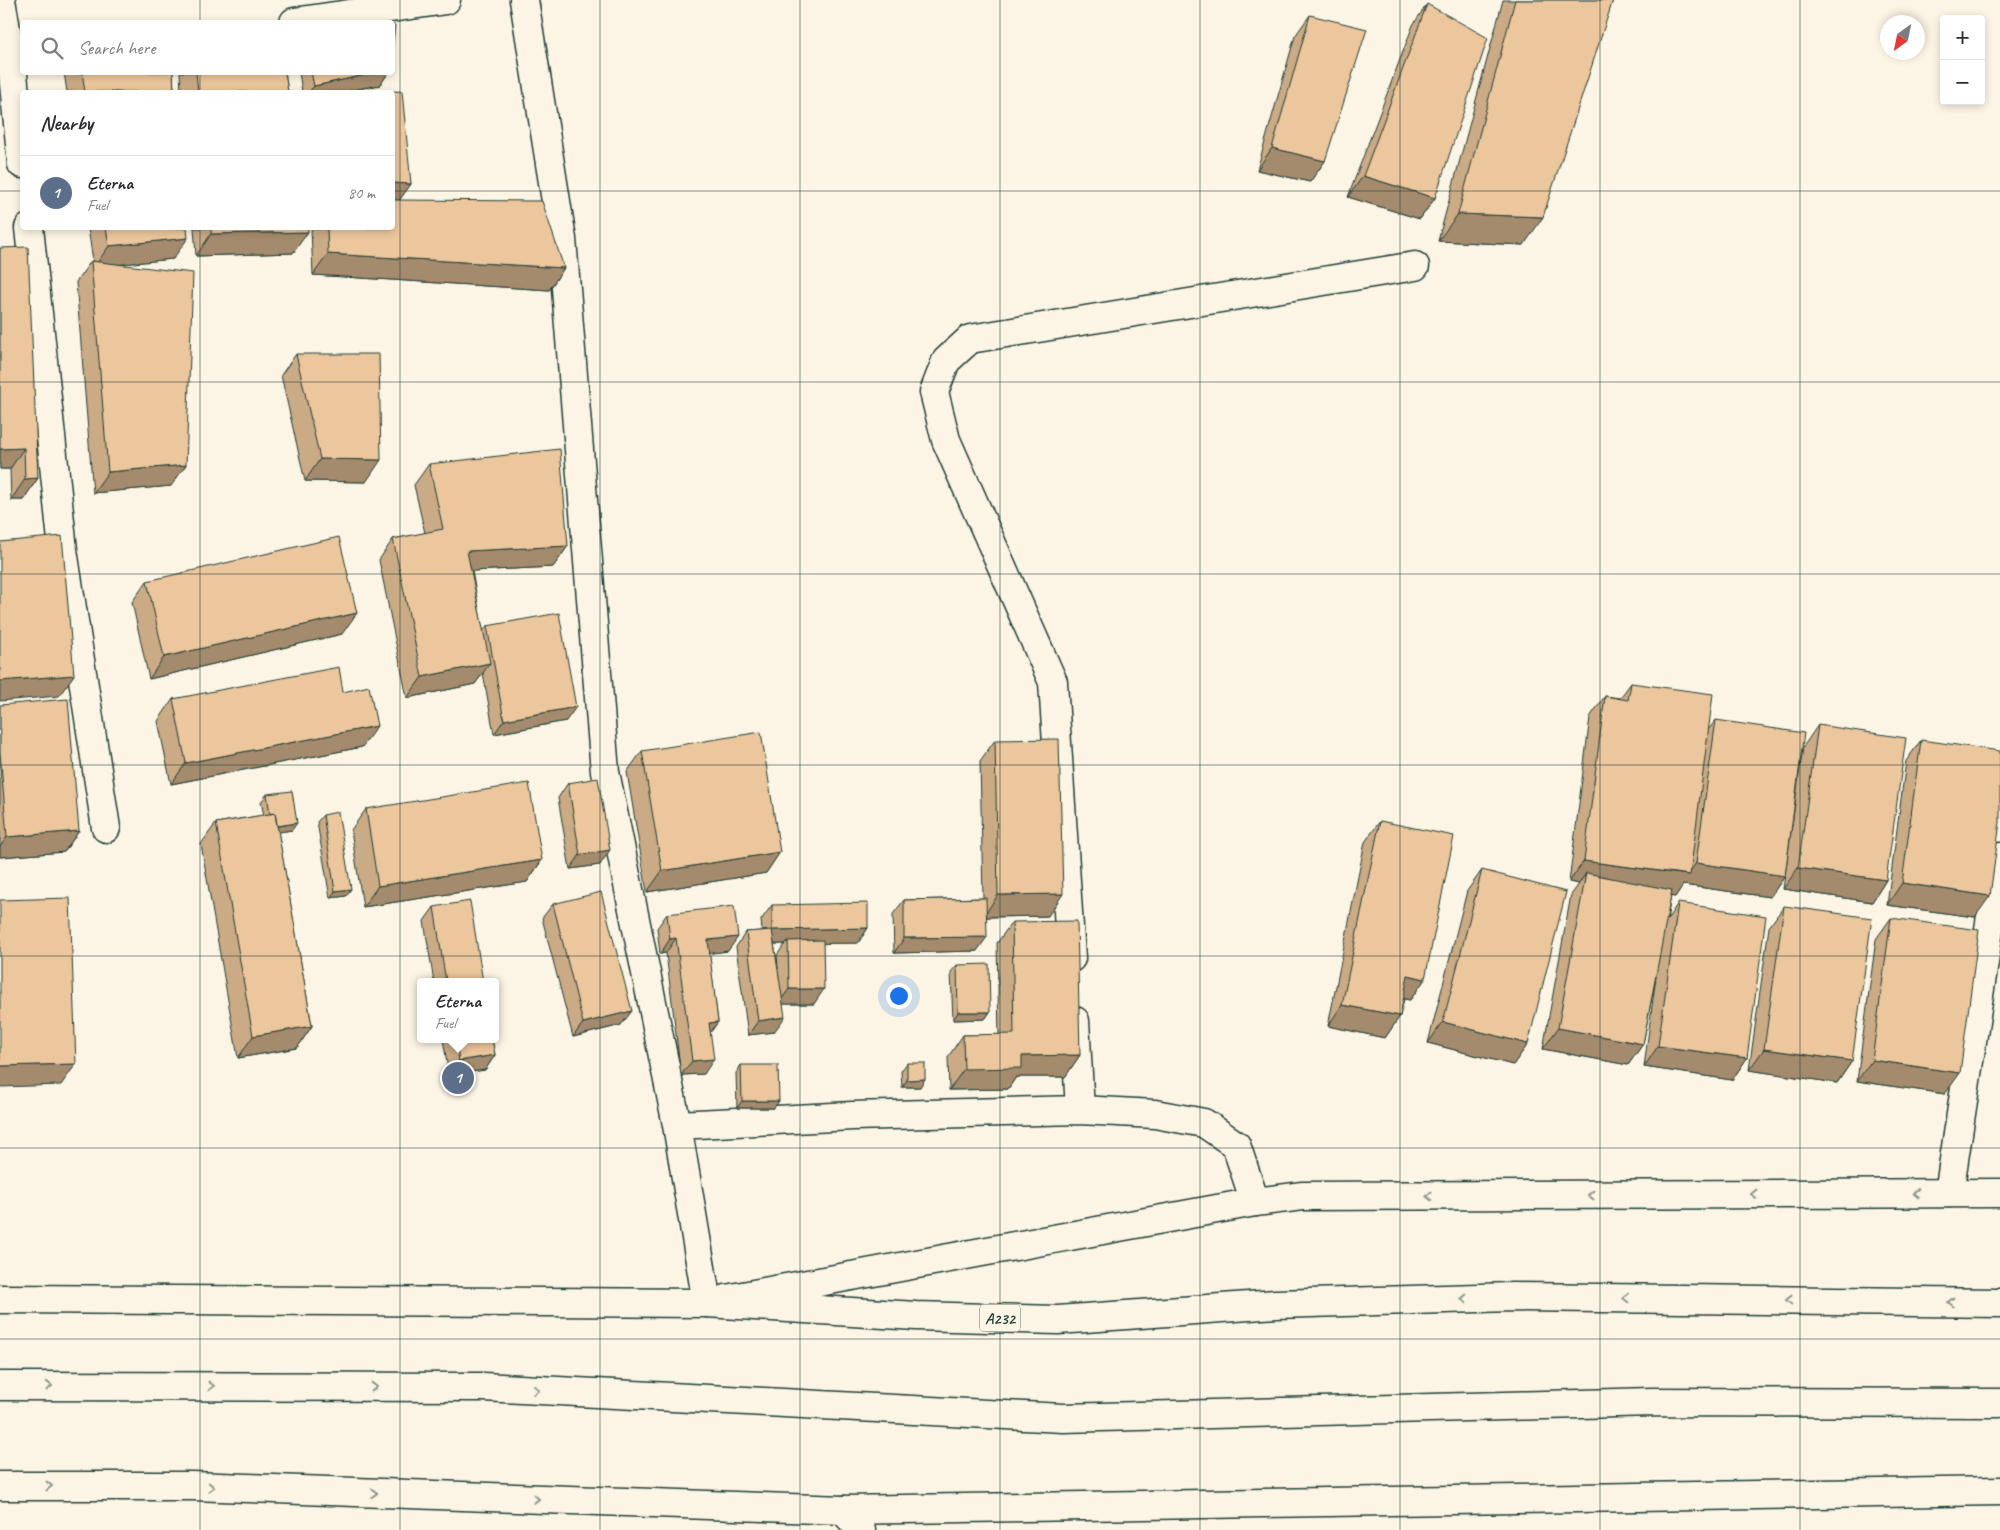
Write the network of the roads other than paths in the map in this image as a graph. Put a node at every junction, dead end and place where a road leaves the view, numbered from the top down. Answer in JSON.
{"nodes":[{"id":1,"x":1,"y":0,"type":"edge"},
{"id":2,"x":446,"y":0,"type":"edge"},
{"id":3,"x":524,"y":0,"type":"edge"},
{"id":4,"x":308,"y":20,"type":"edge"},
{"id":5,"x":12,"y":64,"type":"edge"},
{"id":6,"x":20,"y":144,"type":"edge"},
{"id":7,"x":29,"y":230,"type":"edge"},
{"id":8,"x":1415,"y":266,"type":"dead end"},
{"id":9,"x":36,"y":549,"type":"edge"},
{"id":10,"x":63,"y":550,"type":"junction"},
{"id":11,"x":106,"y":828,"type":"dead end"},
{"id":12,"x":2000,"y":857,"type":"edge"},
{"id":13,"x":1080,"y":1110,"type":"junction"},
{"id":14,"x":677,"y":1125,"type":"junction"},
{"id":15,"x":1949,"y":1193,"type":"junction"},
{"id":16,"x":2000,"y":1193,"type":"edge"},
{"id":17,"x":1255,"y":1202,"type":"junction"},
{"id":18,"x":0,"y":1299,"type":"edge"},
{"id":19,"x":2000,"y":1302,"type":"edge"},
{"id":20,"x":707,"y":1303,"type":"junction"},
{"id":21,"x":0,"y":1386,"type":"edge"},
{"id":22,"x":2000,"y":1403,"type":"edge"},
{"id":23,"x":0,"y":1486,"type":"edge"},
{"id":24,"x":2000,"y":1492,"type":"edge"},
{"id":25,"x":843,"y":1510,"type":"junction"},
{"id":26,"x":861,"y":1530,"type":"edge"}],
"edges":[{"from":1,"to":5,"type":"main road"},
{"from":2,"to":4,"type":"main road"},
{"from":3,"to":14,"type":"main road"},
{"from":5,"to":6,"type":"main road"},
{"from":7,"to":10,"type":"main road"},
{"from":8,"to":13,"type":"main road"},
{"from":9,"to":10,"type":"main road"},
{"from":10,"to":11,"type":"main road"},
{"from":12,"to":15,"type":"main road"},
{"from":13,"to":14,"type":"main road"},
{"from":13,"to":17,"type":"main road"},
{"from":14,"to":20,"type":"main road"},
{"from":15,"to":16,"type":"main road"},
{"from":15,"to":17,"type":"main road","one_way":true},
{"from":17,"to":20,"type":"main road"},
{"from":18,"to":20,"type":"main road","number":"A232"},
{"from":19,"to":20,"type":"main road","number":"A232","one_way":true},
{"from":21,"to":22,"type":"main road","one_way":true},
{"from":23,"to":25,"type":"main road","one_way":true},
{"from":24,"to":25,"type":"main road"},
{"from":25,"to":26,"type":"main road"}]}
